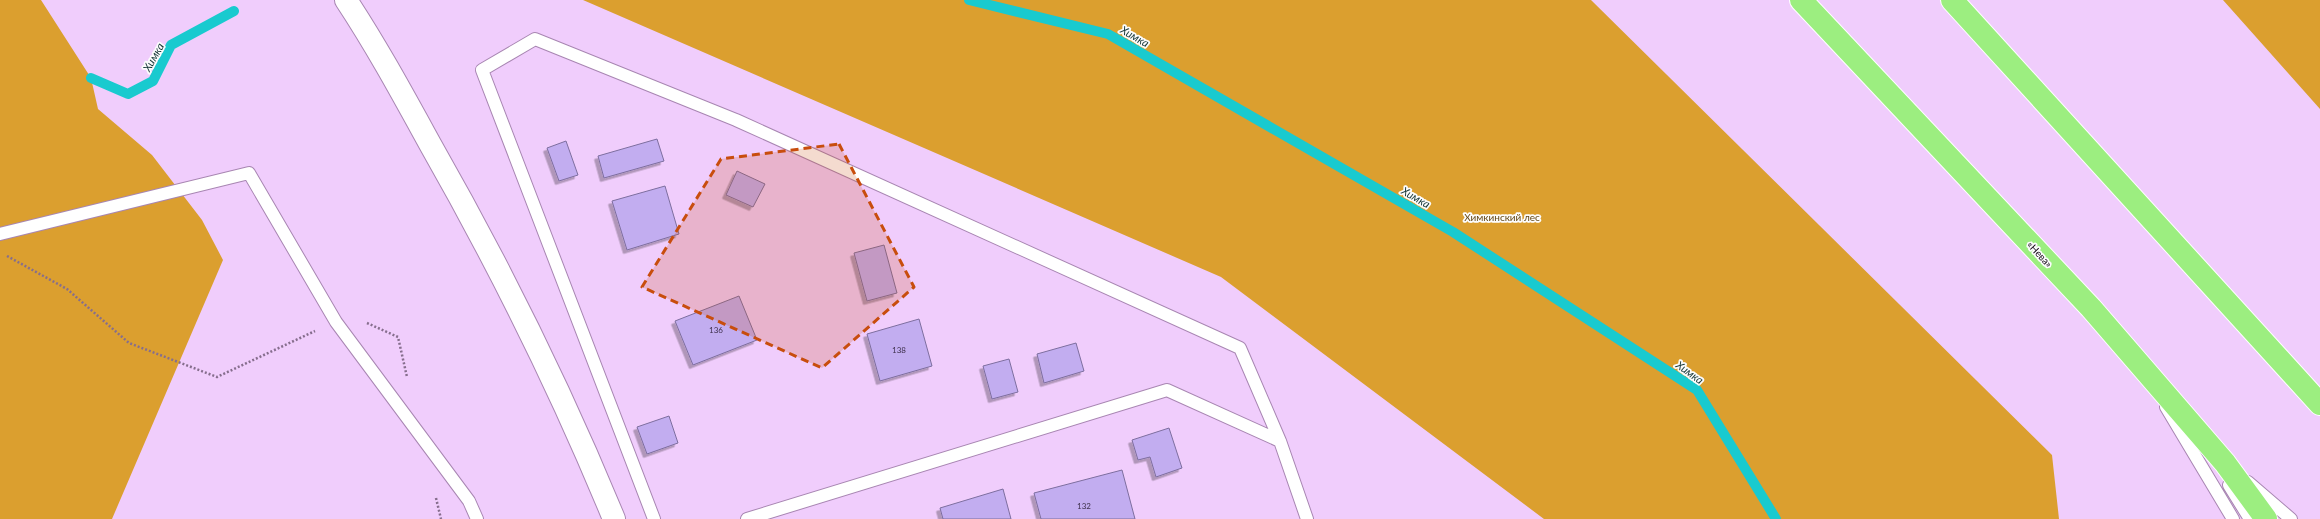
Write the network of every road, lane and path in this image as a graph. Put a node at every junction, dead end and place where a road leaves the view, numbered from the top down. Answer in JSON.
{"nodes":[{"id":1,"x":346,"y":0,"type":"edge"},
{"id":2,"x":1801,"y":0,"type":"edge"},
{"id":3,"x":1952,"y":0,"type":"edge"},
{"id":4,"x":0,"y":234,"type":"edge"},
{"id":5,"x":0,"y":252,"type":"edge"},
{"id":6,"x":336,"y":322,"type":"junction"},
{"id":7,"x":2143,"y":369,"type":"junction"},
{"id":8,"x":409,"y":383,"type":"dead end"},
{"id":9,"x":2320,"y":404,"type":"edge"},
{"id":10,"x":2186,"y":418,"type":"junction"},
{"id":11,"x":1280,"y":441,"type":"junction"},
{"id":12,"x":2197,"y":458,"type":"junction"},
{"id":13,"x":2225,"y":463,"type":"junction"},
{"id":14,"x":436,"y":496,"type":"dead end"},
{"id":15,"x":441,"y":519,"type":"edge"},
{"id":16,"x":477,"y":519,"type":"edge"},
{"id":17,"x":614,"y":519,"type":"edge"},
{"id":18,"x":654,"y":519,"type":"edge"},
{"id":19,"x":747,"y":519,"type":"edge"},
{"id":20,"x":1307,"y":519,"type":"edge"},
{"id":21,"x":2226,"y":519,"type":"edge"},
{"id":22,"x":2233,"y":519,"type":"edge"},
{"id":23,"x":2250,"y":519,"type":"edge"},
{"id":24,"x":2266,"y":519,"type":"edge"},
{"id":25,"x":2292,"y":519,"type":"edge"}],
"edges":[{"from":1,"to":17,"type":"street"},
{"from":2,"to":7,"type":"highway","name":"«Нева»"},
{"from":3,"to":9,"type":"highway"},
{"from":4,"to":6,"type":"lane"},
{"from":5,"to":6,"type":"path"},
{"from":6,"to":8,"type":"path"},
{"from":6,"to":16,"type":"lane"},
{"from":7,"to":10,"type":"highway","name":"«Нева»"},
{"from":7,"to":12,"type":"lane"},
{"from":10,"to":13,"type":"highway","name":"«Нева»"},
{"from":10,"to":23,"type":"lane"},
{"from":11,"to":18,"type":"lane"},
{"from":11,"to":19,"type":"lane"},
{"from":11,"to":20,"type":"lane"},
{"from":12,"to":21,"type":"lane"},
{"from":12,"to":22,"type":"lane"},
{"from":13,"to":24,"type":"highway","name":"«Нева»"},
{"from":13,"to":25,"type":"lane"},
{"from":14,"to":15,"type":"path"}]}
